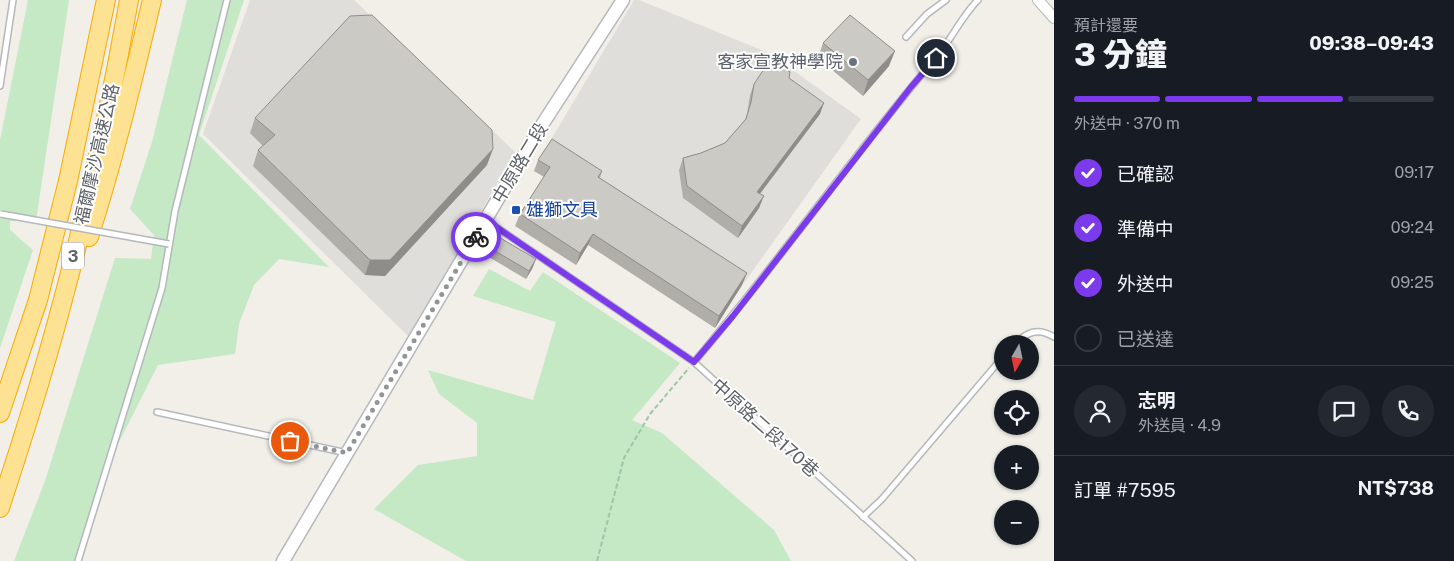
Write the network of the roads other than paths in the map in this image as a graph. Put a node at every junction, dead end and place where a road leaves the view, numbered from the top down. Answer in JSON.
{"nodes":[{"id":1,"x":13,"y":0,"type":"edge"},
{"id":2,"x":106,"y":0,"type":"edge"},
{"id":3,"x":129,"y":0,"type":"edge"},
{"id":4,"x":152,"y":0,"type":"edge"},
{"id":5,"x":226,"y":0,"type":"edge"},
{"id":6,"x":623,"y":0,"type":"edge"},
{"id":7,"x":946,"y":0,"type":"edge"},
{"id":8,"x":978,"y":0,"type":"edge"},
{"id":9,"x":1038,"y":0,"type":"edge"},
{"id":10,"x":1054,"y":18,"type":"edge"},
{"id":11,"x":906,"y":37,"type":"dead end"},
{"id":12,"x":0,"y":86,"type":"edge"},
{"id":13,"x":0,"y":214,"type":"edge"},
{"id":14,"x":486,"y":220,"type":"junction"},
{"id":15,"x":169,"y":244,"type":"junction"},
{"id":16,"x":1024,"y":335,"type":"edge"},
{"id":17,"x":1054,"y":337,"type":"edge"},
{"id":18,"x":694,"y":362,"type":"junction"},
{"id":19,"x":994,"y":367,"type":"edge"},
{"id":20,"x":38,"y":387,"type":"junction"},
{"id":21,"x":0,"y":412,"type":"edge"},
{"id":22,"x":157,"y":412,"type":"dead end"},
{"id":23,"x":347,"y":453,"type":"junction"},
{"id":24,"x":0,"y":508,"type":"edge"},
{"id":25,"x":863,"y":517,"type":"junction"},
{"id":26,"x":78,"y":561,"type":"edge"},
{"id":27,"x":283,"y":561,"type":"edge"},
{"id":28,"x":912,"y":561,"type":"edge"}],
"edges":[{"from":1,"to":12,"type":"lane"},
{"from":2,"to":21,"type":"highway","name":"福爾摩沙高速公路","number":"3"},
{"from":3,"to":20,"type":"highway","name":"福爾摩沙高速公路","number":"3"},
{"from":4,"to":20,"type":"highway"},
{"from":5,"to":15,"type":"lane"},
{"from":6,"to":14,"type":"street","name":"中原路二段"},
{"from":7,"to":11,"type":"lane"},
{"from":8,"to":18,"type":"lane"},
{"from":9,"to":10,"type":"street"},
{"from":13,"to":15,"type":"lane","bridge":true},
{"from":14,"to":18,"type":"lane","name":"中原路二段170巷"},
{"from":14,"to":23,"type":"street","name":"中原路二段"},
{"from":15,"to":26,"type":"lane"},
{"from":16,"to":17,"type":"lane"},
{"from":18,"to":25,"type":"lane","name":"中原路二段170巷"},
{"from":19,"to":25,"type":"lane"},
{"from":20,"to":24,"type":"highway","name":"福爾摩沙高速公路","number":"3"},
{"from":22,"to":23,"type":"lane"},
{"from":23,"to":27,"type":"street","name":"中原路二段"},
{"from":25,"to":28,"type":"lane","name":"中原路二段170巷"}]}
